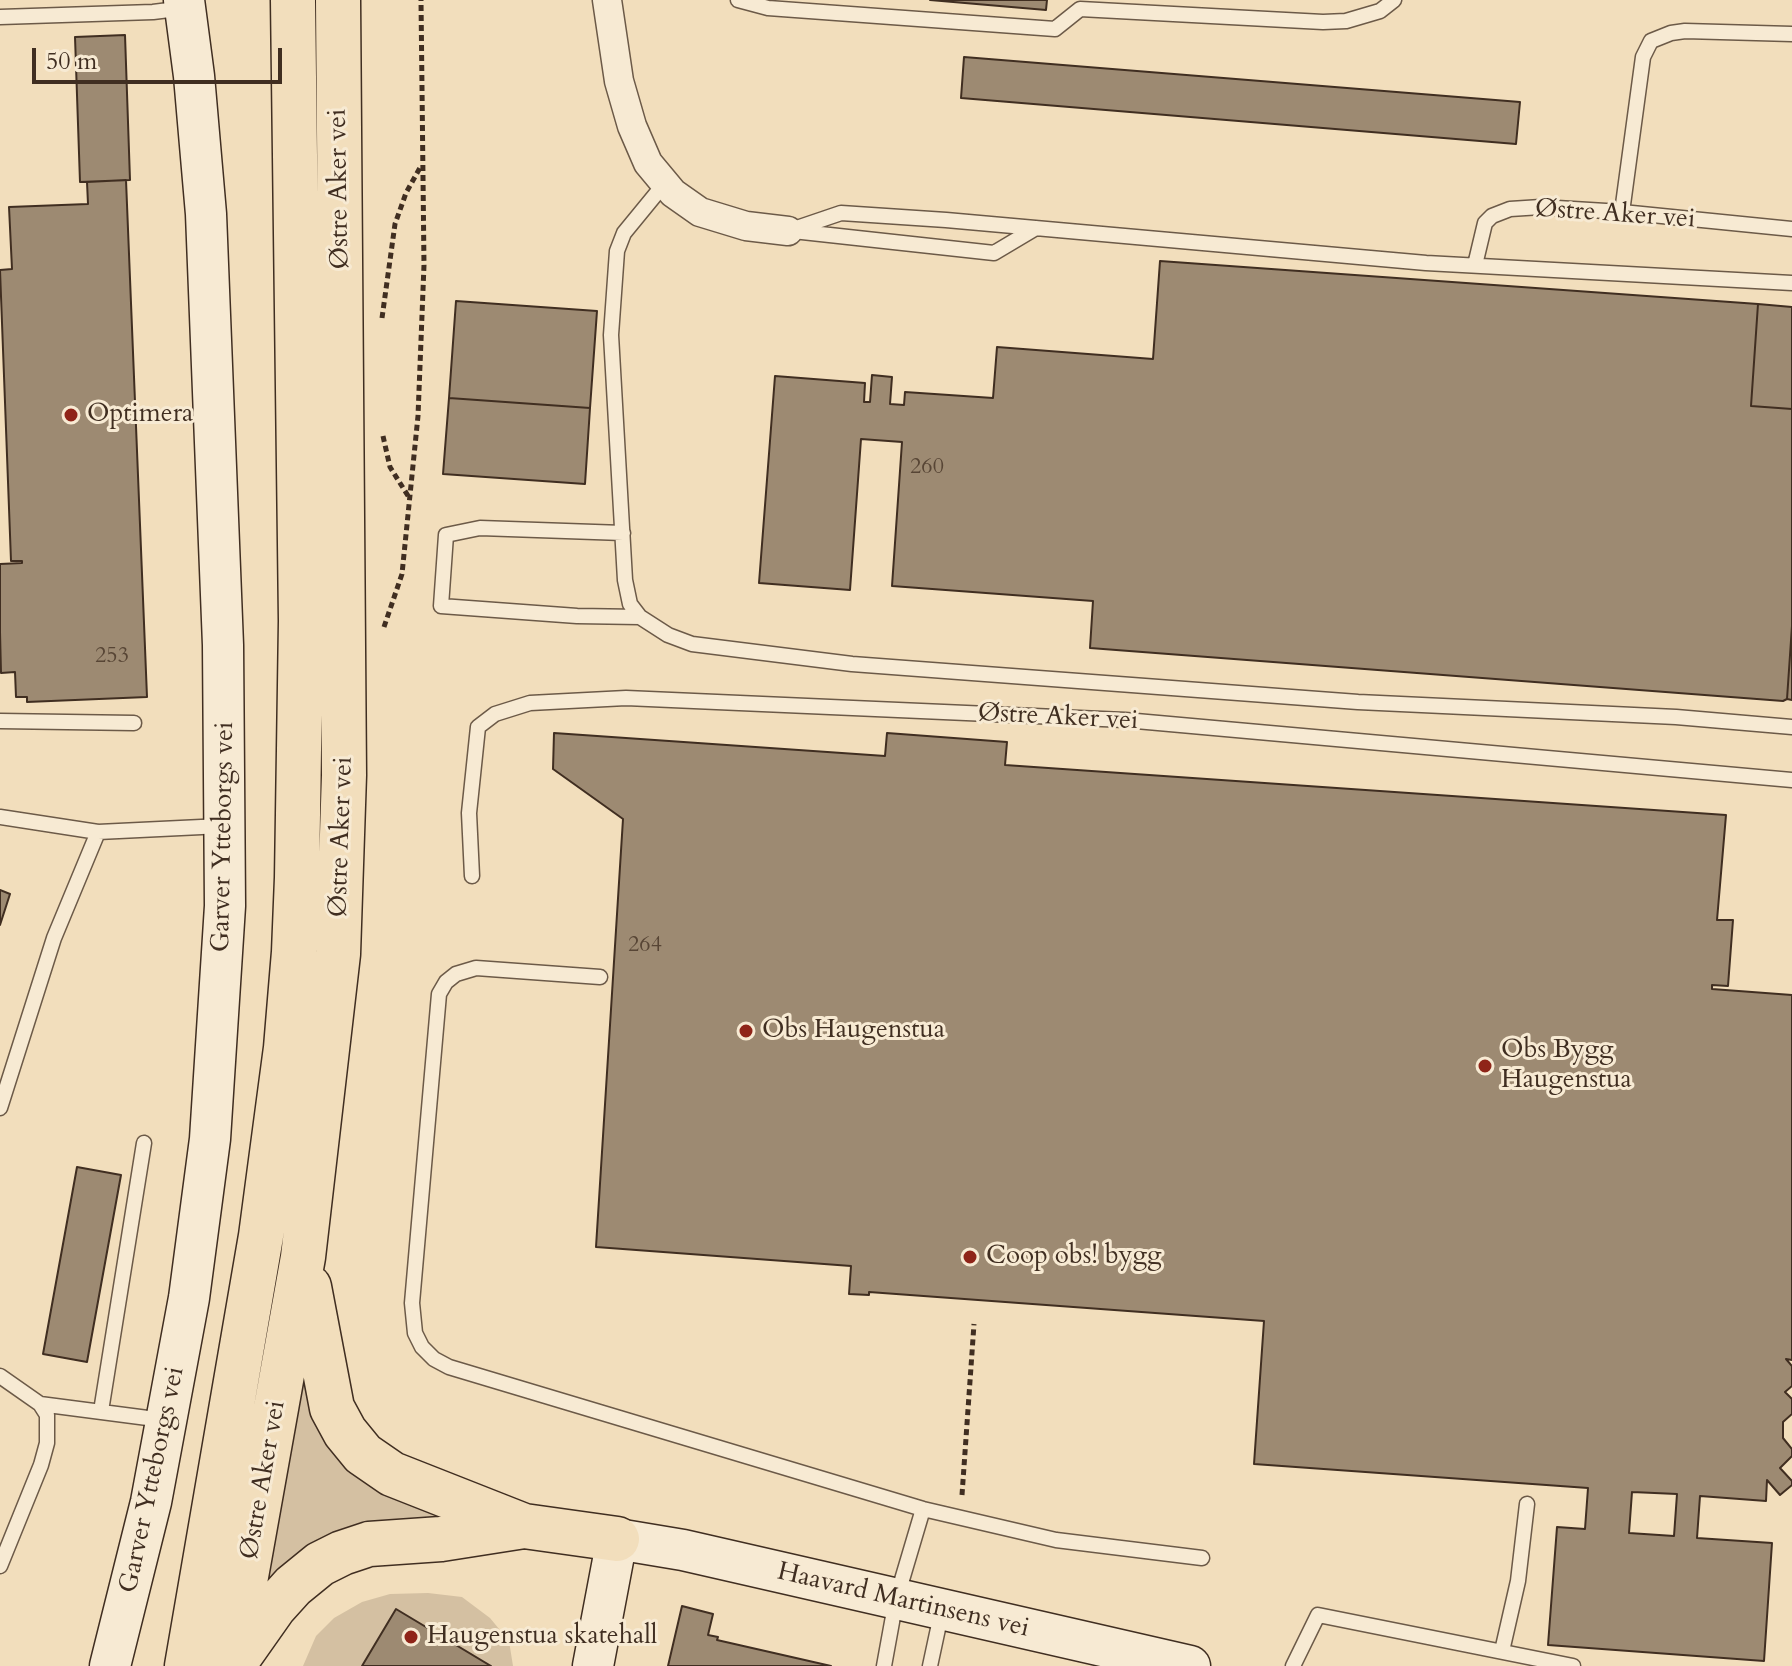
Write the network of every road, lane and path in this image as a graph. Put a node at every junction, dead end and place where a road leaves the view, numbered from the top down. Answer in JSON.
{"nodes":[{"id":1,"x":293,"y":0,"type":"edge"},
{"id":2,"x":338,"y":0,"type":"edge"},
{"id":3,"x":421,"y":0,"type":"edge"},
{"id":4,"x":607,"y":0,"type":"edge"},
{"id":5,"x":1394,"y":0,"type":"edge"},
{"id":6,"x":744,"y":1,"type":"edge"},
{"id":7,"x":184,"y":4,"type":"edge"},
{"id":8,"x":1080,"y":4,"type":"edge"},
{"id":9,"x":0,"y":17,"type":"edge"},
{"id":10,"x":1792,"y":34,"type":"edge"},
{"id":11,"x":421,"y":165,"type":"junction"},
{"id":12,"x":665,"y":183,"type":"junction"},
{"id":13,"x":1622,"y":212,"type":"junction"},
{"id":14,"x":1037,"y":228,"type":"junction"},
{"id":15,"x":1792,"y":229,"type":"edge"},
{"id":16,"x":788,"y":231,"type":"junction"},
{"id":17,"x":1475,"y":265,"type":"junction"},
{"id":18,"x":1792,"y":283,"type":"edge"},
{"id":19,"x":382,"y":329,"type":"dead end"},
{"id":20,"x":383,"y":431,"type":"dead end"},
{"id":21,"x":410,"y":499,"type":"junction"},
{"id":22,"x":623,"y":533,"type":"junction"},
{"id":23,"x":640,"y":617,"type":"junction"},
{"id":24,"x":382,"y":632,"type":"dead end"},
{"id":25,"x":0,"y":721,"type":"edge"},
{"id":26,"x":134,"y":723,"type":"dead end"},
{"id":27,"x":1792,"y":727,"type":"edge"},
{"id":28,"x":1792,"y":780,"type":"edge"},
{"id":29,"x":0,"y":817,"type":"edge"},
{"id":30,"x":226,"y":826,"type":"junction"},
{"id":31,"x":98,"y":832,"type":"junction"},
{"id":32,"x":472,"y":876,"type":"dead end"},
{"id":33,"x":600,"y":977,"type":"dead end"},
{"id":34,"x":0,"y":1108,"type":"edge"},
{"id":35,"x":144,"y":1143,"type":"dead end"},
{"id":36,"x":303,"y":1257,"type":"junction"},
{"id":37,"x":974,"y":1324,"type":"dead end"},
{"id":38,"x":0,"y":1376,"type":"edge"},
{"id":39,"x":40,"y":1404,"type":"junction"},
{"id":40,"x":101,"y":1411,"type":"junction"},
{"id":41,"x":168,"y":1420,"type":"junction"},
{"id":42,"x":1527,"y":1504,"type":"dead end"},
{"id":43,"x":923,"y":1509,"type":"junction"},
{"id":44,"x":961,"y":1517,"type":"junction"},
{"id":45,"x":524,"y":1526,"type":"junction"},
{"id":46,"x":617,"y":1539,"type":"junction"},
{"id":47,"x":1202,"y":1558,"type":"dead end"},
{"id":48,"x":0,"y":1566,"type":"edge"},
{"id":49,"x":896,"y":1600,"type":"junction"},
{"id":50,"x":942,"y":1610,"type":"junction"},
{"id":51,"x":1502,"y":1651,"type":"junction"},
{"id":52,"x":110,"y":1666,"type":"edge"},
{"id":53,"x":187,"y":1666,"type":"edge"},
{"id":54,"x":231,"y":1666,"type":"edge"},
{"id":55,"x":593,"y":1666,"type":"edge"},
{"id":56,"x":884,"y":1666,"type":"edge"},
{"id":57,"x":930,"y":1666,"type":"edge"},
{"id":58,"x":1190,"y":1666,"type":"edge"},
{"id":59,"x":1293,"y":1666,"type":"edge"},
{"id":60,"x":1573,"y":1666,"type":"edge"}],
"edges":[{"from":1,"to":53,"type":"highway","name":"Østre Aker vei"},
{"from":2,"to":36,"type":"highway","name":"Østre Aker vei"},
{"from":3,"to":11,"type":"path"},
{"from":4,"to":12,"type":"street"},
{"from":5,"to":8,"type":"lane"},
{"from":6,"to":8,"type":"lane"},
{"from":7,"to":9,"type":"lane"},
{"from":7,"to":30,"type":"street","name":"Garver Ytteborgs vei"},
{"from":10,"to":13,"type":"lane"},
{"from":11,"to":19,"type":"path"},
{"from":11,"to":21,"type":"path"},
{"from":12,"to":16,"type":"street"},
{"from":12,"to":22,"type":"lane"},
{"from":13,"to":15,"type":"lane","name":"Østre Aker vei"},
{"from":13,"to":17,"type":"lane","name":"Østre Aker vei"},
{"from":14,"to":16,"type":"lane"},
{"from":14,"to":16,"type":"lane"},
{"from":14,"to":17,"type":"lane"},
{"from":17,"to":18,"type":"lane"},
{"from":20,"to":21,"type":"path"},
{"from":21,"to":24,"type":"path"},
{"from":22,"to":23,"type":"lane"},
{"from":22,"to":23,"type":"lane","name":"Østre Aker vei"},
{"from":23,"to":27,"type":"lane","name":"Østre Aker vei"},
{"from":25,"to":26,"type":"lane"},
{"from":28,"to":32,"type":"lane","name":"Østre Aker vei"},
{"from":29,"to":31,"type":"lane"},
{"from":30,"to":31,"type":"lane"},
{"from":30,"to":41,"type":"street","name":"Garver Ytteborgs vei"},
{"from":31,"to":34,"type":"lane"},
{"from":33,"to":43,"type":"lane"},
{"from":35,"to":40,"type":"lane"},
{"from":36,"to":45,"type":"highway"},
{"from":36,"to":54,"type":"highway","name":"Østre Aker vei"},
{"from":37,"to":44,"type":"path"},
{"from":38,"to":39,"type":"lane"},
{"from":39,"to":40,"type":"lane"},
{"from":39,"to":48,"type":"lane"},
{"from":40,"to":41,"type":"lane"},
{"from":41,"to":52,"type":"street","name":"Garver Ytteborgs vei"},
{"from":42,"to":51,"type":"lane"},
{"from":43,"to":44,"type":"lane"},
{"from":43,"to":49,"type":"lane"},
{"from":44,"to":47,"type":"lane"},
{"from":45,"to":46,"type":"highway"},
{"from":45,"to":54,"type":"highway"},
{"from":46,"to":49,"type":"street","name":"Haavard Martinsens vei"},
{"from":46,"to":55,"type":"street"},
{"from":49,"to":50,"type":"street","name":"Haavard Martinsens vei"},
{"from":49,"to":56,"type":"lane"},
{"from":50,"to":57,"type":"lane"},
{"from":50,"to":58,"type":"street","name":"Haavard Martinsens vei"},
{"from":51,"to":59,"type":"lane"},
{"from":51,"to":60,"type":"lane"}]}
